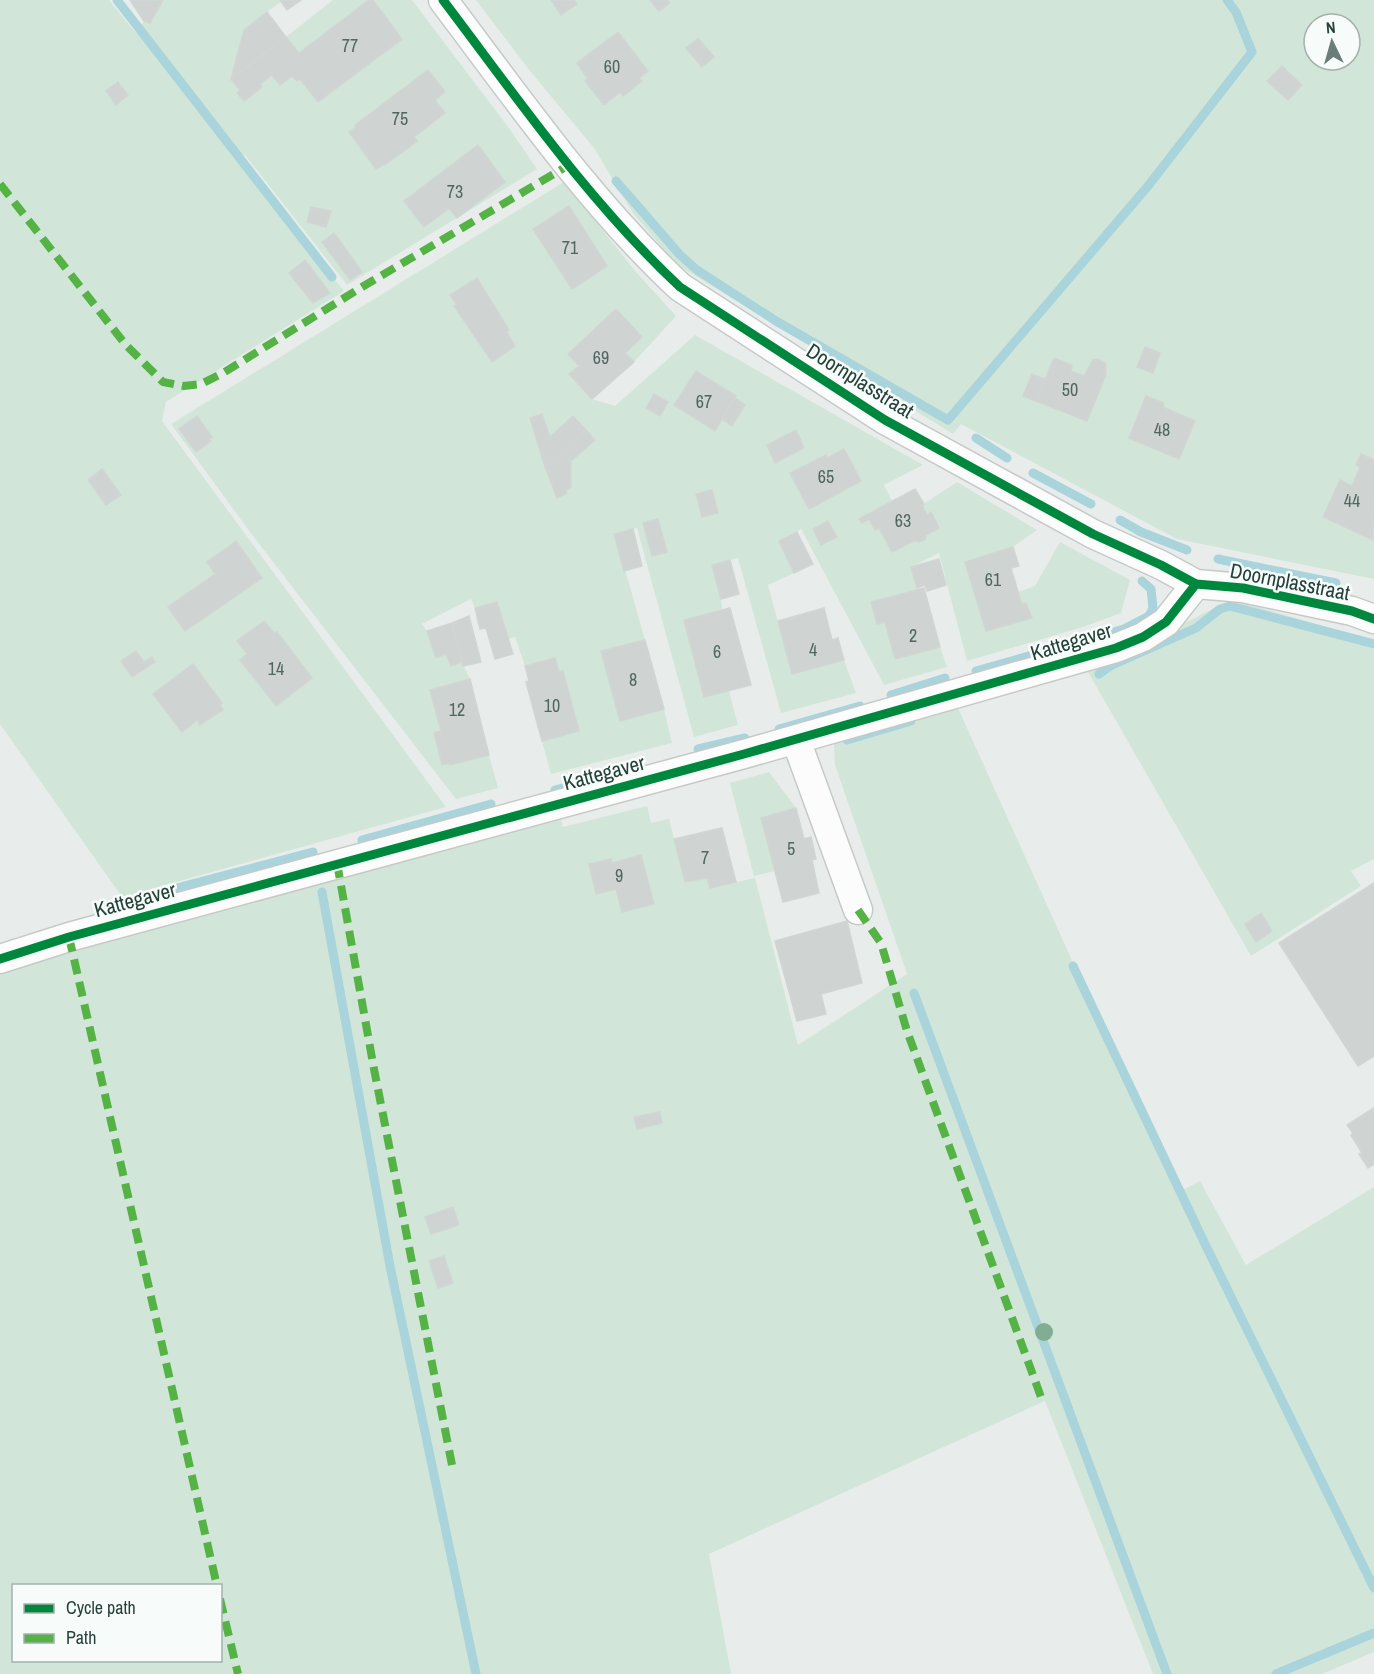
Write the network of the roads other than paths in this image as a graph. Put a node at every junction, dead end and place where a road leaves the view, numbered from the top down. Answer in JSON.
{"nodes":[{"id":1,"x":443,"y":0,"type":"edge"},
{"id":2,"x":1196,"y":584,"type":"junction"},
{"id":3,"x":1374,"y":619,"type":"edge"},
{"id":4,"x":796,"y":740,"type":"junction"},
{"id":5,"x":858,"y":910,"type":"dead end"},
{"id":6,"x":0,"y":959,"type":"edge"}],
"edges":[{"from":1,"to":2,"type":"street","name":"Doornplasstraat"},
{"from":2,"to":3,"type":"street","name":"Doornplasstraat"},
{"from":2,"to":4,"type":"street","name":"Kattegaver"},
{"from":4,"to":5,"type":"street"},
{"from":4,"to":6,"type":"street","name":"Kattegaver"}]}
